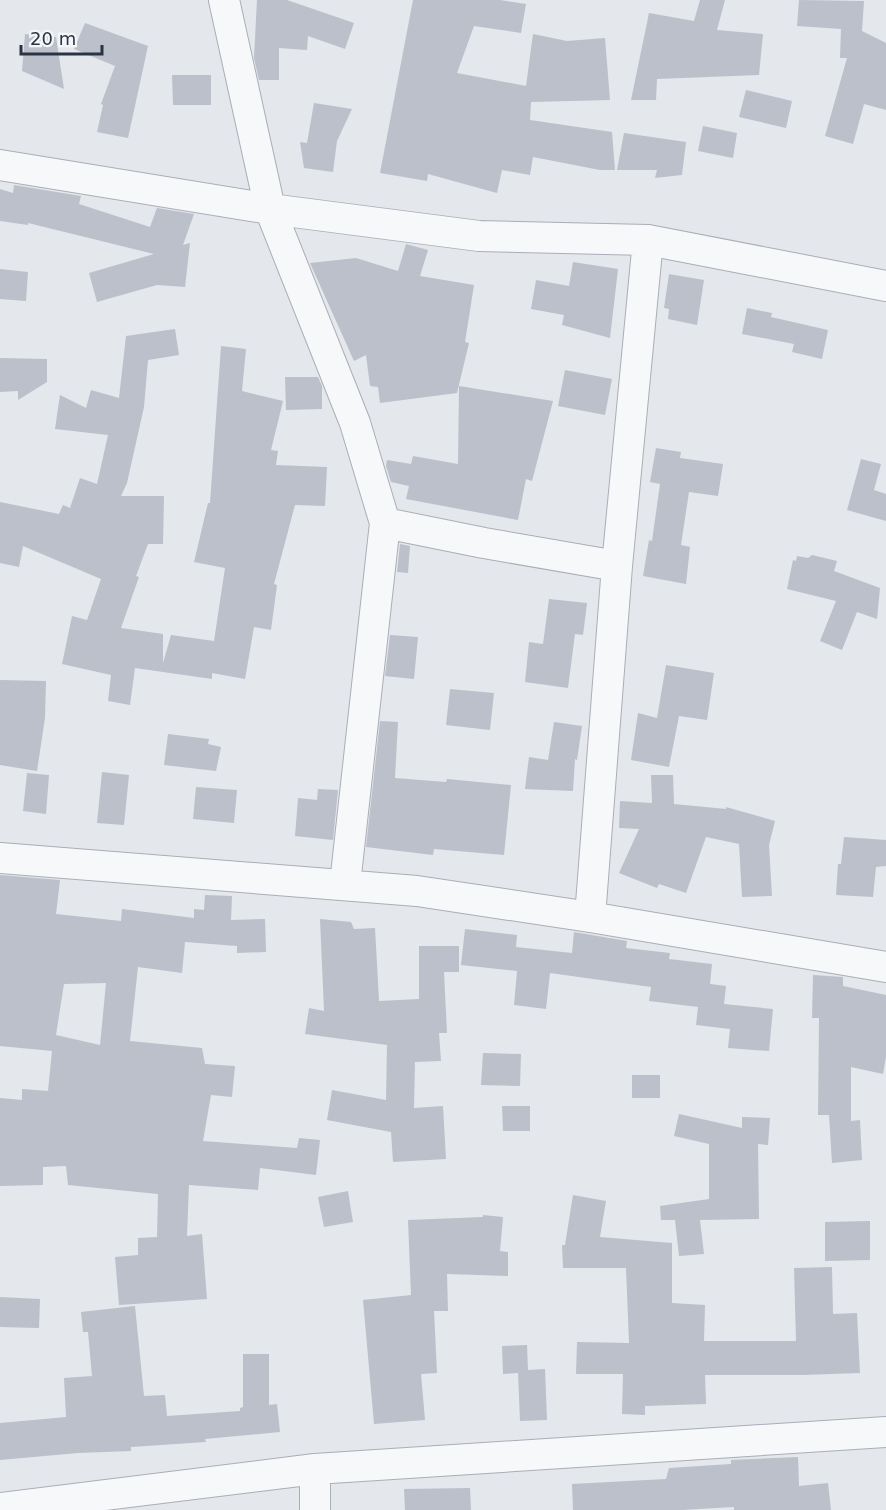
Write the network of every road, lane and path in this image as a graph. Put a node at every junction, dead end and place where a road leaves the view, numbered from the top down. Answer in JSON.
{"nodes":[{"id":1,"x":224,"y":0,"type":"edge"},
{"id":2,"x":0,"y":165,"type":"edge"},
{"id":3,"x":270,"y":209,"type":"junction"},
{"id":4,"x":648,"y":240,"type":"junction"},
{"id":5,"x":886,"y":286,"type":"edge"},
{"id":6,"x":385,"y":523,"type":"junction"},
{"id":7,"x":617,"y":566,"type":"junction"},
{"id":8,"x":0,"y":858,"type":"edge"},
{"id":9,"x":345,"y":884,"type":"junction"},
{"id":10,"x":590,"y":917,"type":"junction"},
{"id":11,"x":886,"y":967,"type":"edge"},
{"id":12,"x":886,"y":1432,"type":"edge"},
{"id":13,"x":315,"y":1469,"type":"junction"},
{"id":14,"x":0,"y":1508,"type":"edge"},
{"id":15,"x":315,"y":1510,"type":"edge"}],
"edges":[{"from":1,"to":3,"type":"street"},
{"from":2,"to":3,"type":"street"},
{"from":3,"to":4,"type":"street"},
{"from":3,"to":6,"type":"street"},
{"from":4,"to":5,"type":"street"},
{"from":4,"to":7,"type":"street"},
{"from":6,"to":7,"type":"street"},
{"from":6,"to":9,"type":"street"},
{"from":7,"to":10,"type":"street"},
{"from":8,"to":9,"type":"street"},
{"from":9,"to":10,"type":"street"},
{"from":10,"to":11,"type":"street"},
{"from":12,"to":13,"type":"street"},
{"from":13,"to":14,"type":"street"},
{"from":13,"to":15,"type":"street"}]}
